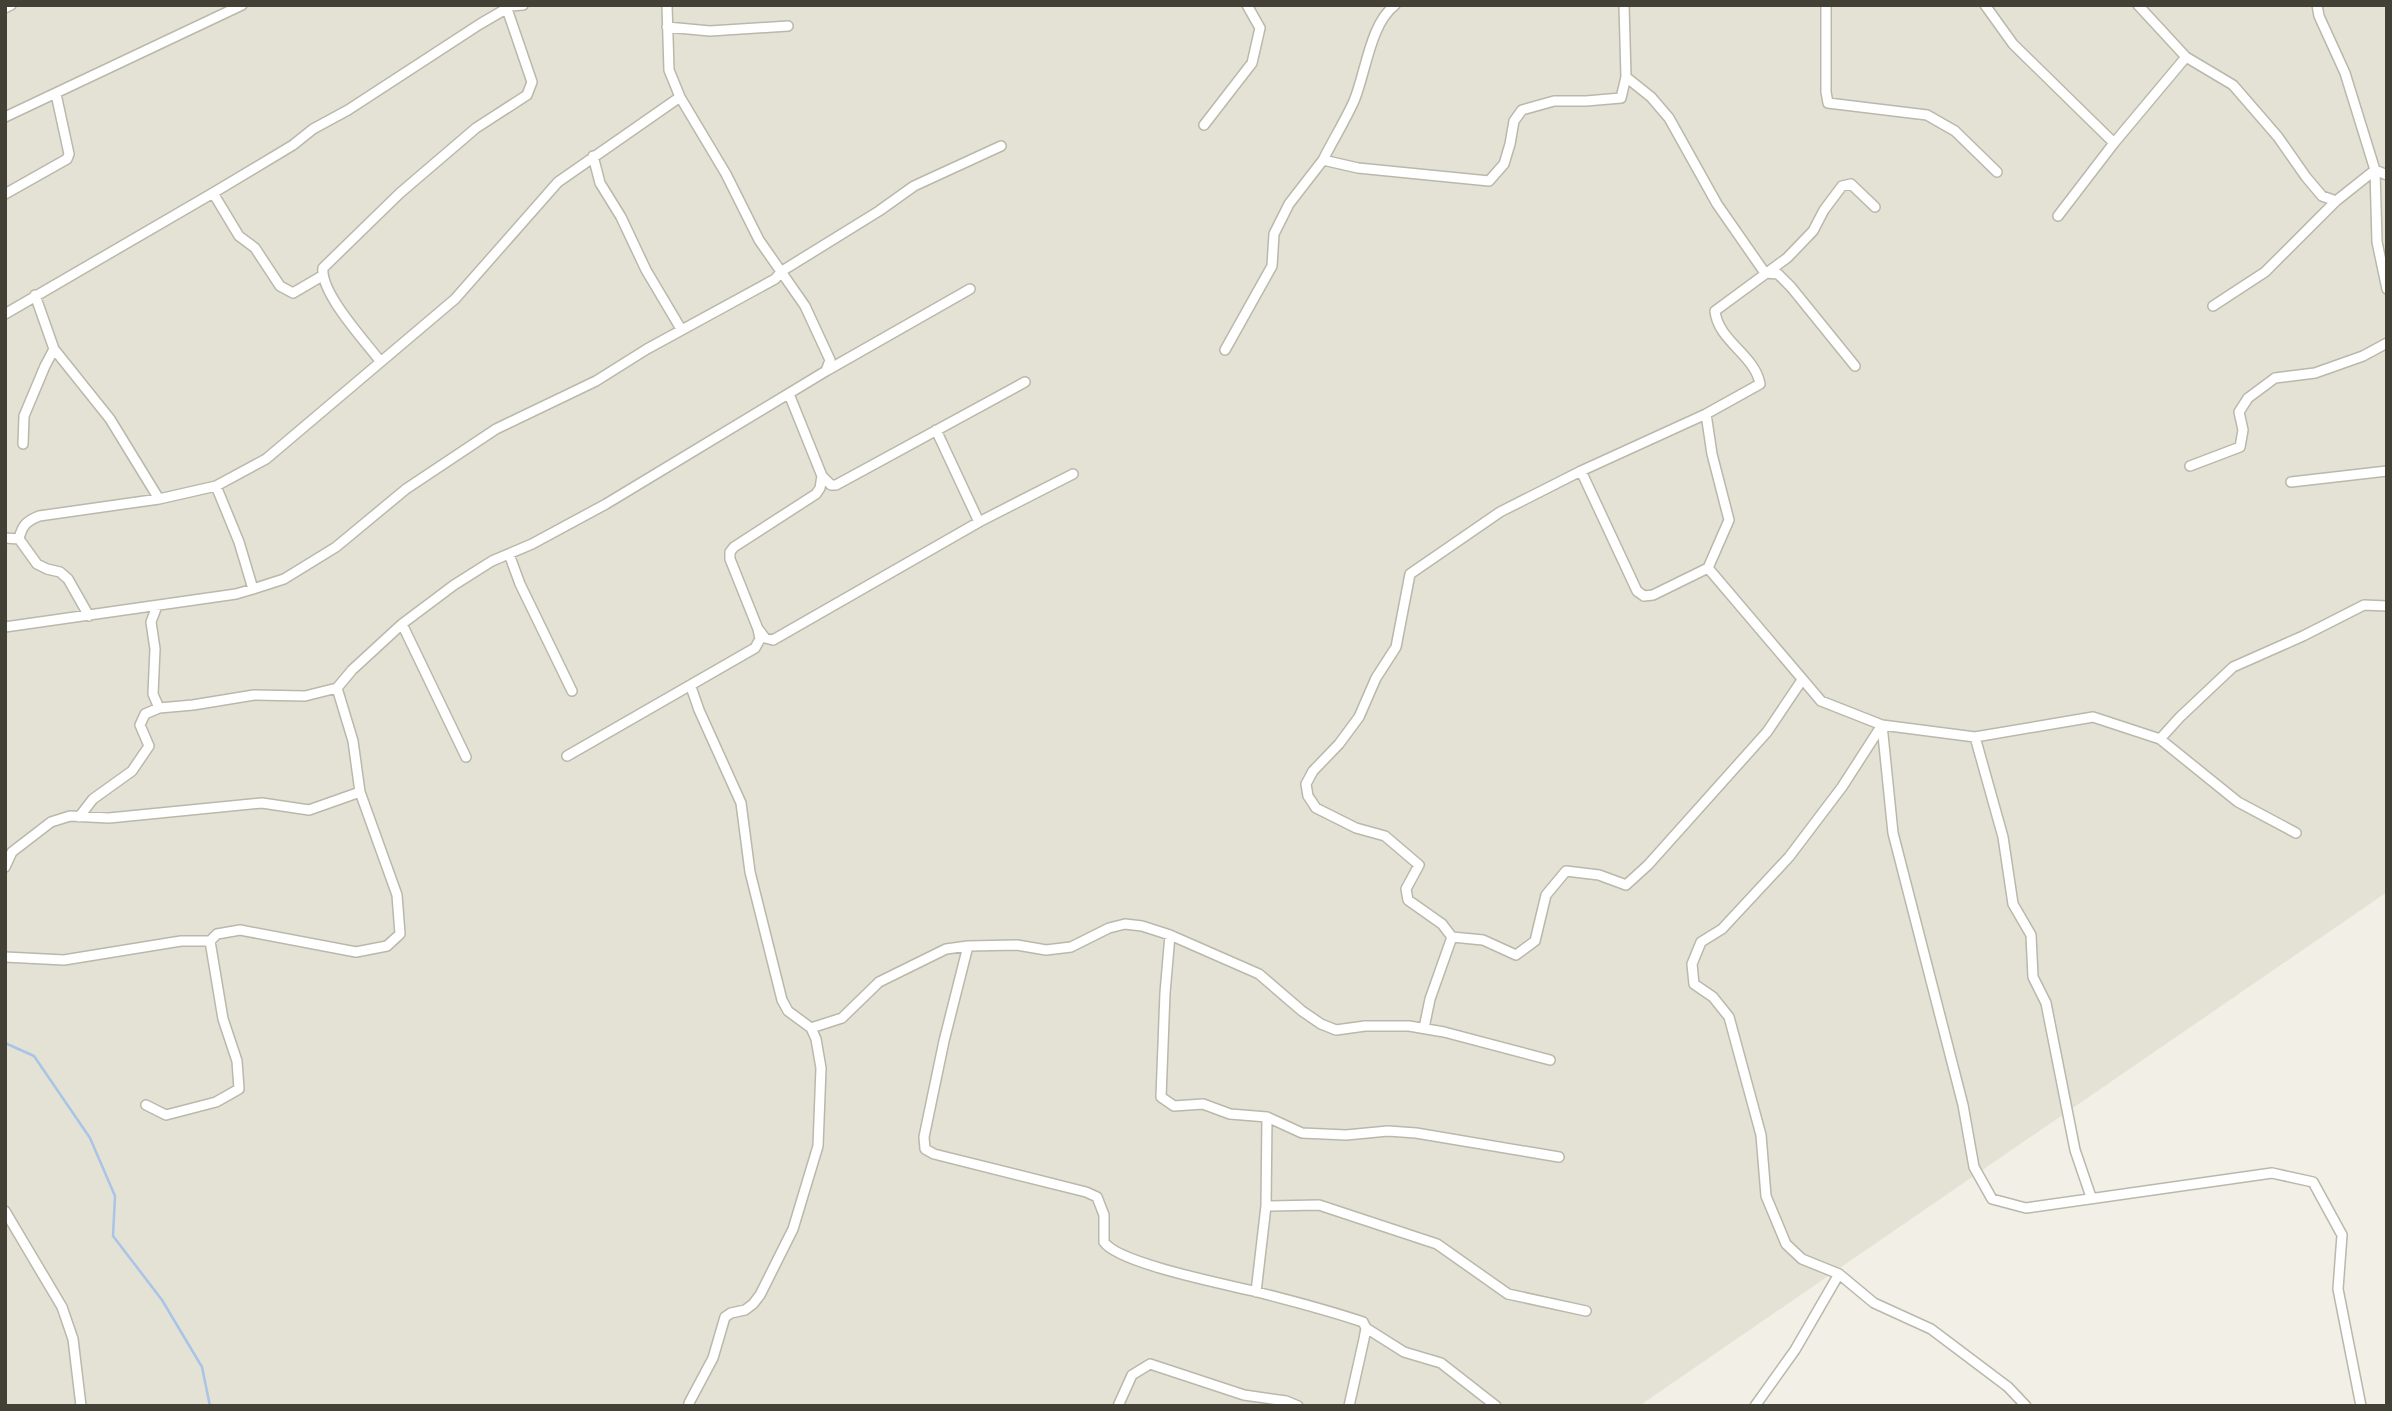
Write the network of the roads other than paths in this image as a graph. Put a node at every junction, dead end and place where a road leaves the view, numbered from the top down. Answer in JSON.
{"nodes":[{"id":1,"x":11,"y":5,"type":"edge"},
{"id":2,"x":242,"y":5,"type":"edge"},
{"id":3,"x":523,"y":5,"type":"edge"},
{"id":4,"x":667,"y":5,"type":"edge"},
{"id":5,"x":1247,"y":5,"type":"edge"},
{"id":6,"x":1395,"y":5,"type":"edge"},
{"id":7,"x":1624,"y":5,"type":"edge"},
{"id":8,"x":1826,"y":5,"type":"edge"},
{"id":9,"x":1985,"y":5,"type":"edge"},
{"id":10,"x":2138,"y":5,"type":"edge"},
{"id":11,"x":2317,"y":5,"type":"edge"},
{"id":12,"x":509,"y":7,"type":"edge"},
{"id":13,"x":5,"y":8,"type":"edge"},
{"id":14,"x":788,"y":26,"type":"dead end"},
{"id":15,"x":667,"y":27,"type":"junction"},
{"id":16,"x":2186,"y":57,"type":"junction"},
{"id":17,"x":1626,"y":77,"type":"junction"},
{"id":18,"x":56,"y":94,"type":"junction"},
{"id":19,"x":680,"y":97,"type":"junction"},
{"id":20,"x":5,"y":117,"type":"edge"},
{"id":21,"x":1204,"y":125,"type":"dead end"},
{"id":22,"x":2114,"y":143,"type":"junction"},
{"id":23,"x":1001,"y":146,"type":"dead end"},
{"id":24,"x":593,"y":156,"type":"junction"},
{"id":25,"x":1323,"y":160,"type":"junction"},
{"id":26,"x":2375,"y":170,"type":"junction"},
{"id":27,"x":1997,"y":172,"type":"dead end"},
{"id":28,"x":2387,"y":175,"type":"edge"},
{"id":29,"x":214,"y":193,"type":"junction"},
{"id":30,"x":5,"y":194,"type":"edge"},
{"id":31,"x":2336,"y":201,"type":"junction"},
{"id":32,"x":1875,"y":207,"type":"dead end"},
{"id":33,"x":2058,"y":216,"type":"dead end"},
{"id":34,"x":782,"y":271,"type":"junction"},
{"id":35,"x":1765,"y":273,"type":"junction"},
{"id":36,"x":322,"y":276,"type":"junction"},
{"id":37,"x":970,"y":289,"type":"dead end"},
{"id":38,"x":2387,"y":289,"type":"edge"},
{"id":39,"x":35,"y":295,"type":"junction"},
{"id":40,"x":2213,"y":306,"type":"dead end"},
{"id":41,"x":5,"y":314,"type":"edge"},
{"id":42,"x":681,"y":329,"type":"junction"},
{"id":43,"x":2387,"y":343,"type":"edge"},
{"id":44,"x":54,"y":349,"type":"junction"},
{"id":45,"x":1225,"y":350,"type":"dead end"},
{"id":46,"x":380,"y":361,"type":"junction"},
{"id":47,"x":1855,"y":366,"type":"dead end"},
{"id":48,"x":826,"y":371,"type":"junction"},
{"id":49,"x":1025,"y":382,"type":"dead end"},
{"id":50,"x":789,"y":394,"type":"junction"},
{"id":51,"x":1706,"y":414,"type":"junction"},
{"id":52,"x":936,"y":430,"type":"junction"},
{"id":53,"x":23,"y":444,"type":"dead end"},
{"id":54,"x":2190,"y":466,"type":"dead end"},
{"id":55,"x":1580,"y":471,"type":"junction"},
{"id":56,"x":2387,"y":471,"type":"edge"},
{"id":57,"x":1073,"y":474,"type":"dead end"},
{"id":58,"x":822,"y":476,"type":"junction"},
{"id":59,"x":2291,"y":482,"type":"dead end"},
{"id":60,"x":216,"y":486,"type":"junction"},
{"id":61,"x":159,"y":499,"type":"junction"},
{"id":62,"x":979,"y":522,"type":"junction"},
{"id":63,"x":5,"y":538,"type":"edge"},
{"id":64,"x":19,"y":539,"type":"junction"},
{"id":65,"x":509,"y":554,"type":"junction"},
{"id":66,"x":1708,"y":568,"type":"junction"},
{"id":67,"x":253,"y":589,"type":"junction"},
{"id":68,"x":158,"y":606,"type":"junction"},
{"id":69,"x":2387,"y":606,"type":"edge"},
{"id":70,"x":89,"y":616,"type":"junction"},
{"id":71,"x":402,"y":624,"type":"junction"},
{"id":72,"x":5,"y":627,"type":"edge"},
{"id":73,"x":758,"y":629,"type":"junction"},
{"id":74,"x":1802,"y":680,"type":"junction"},
{"id":75,"x":691,"y":687,"type":"junction"},
{"id":76,"x":337,"y":688,"type":"junction"},
{"id":77,"x":572,"y":691,"type":"dead end"},
{"id":78,"x":159,"y":708,"type":"junction"},
{"id":79,"x":1882,"y":725,"type":"junction"},
{"id":80,"x":1975,"y":737,"type":"junction"},
{"id":81,"x":2160,"y":739,"type":"junction"},
{"id":82,"x":568,"y":756,"type":"dead end"},
{"id":83,"x":466,"y":757,"type":"dead end"},
{"id":84,"x":360,"y":792,"type":"junction"},
{"id":85,"x":79,"y":817,"type":"junction"},
{"id":86,"x":2296,"y":833,"type":"dead end"},
{"id":87,"x":5,"y":867,"type":"edge"},
{"id":88,"x":1170,"y":935,"type":"junction"},
{"id":89,"x":1452,"y":937,"type":"junction"},
{"id":90,"x":210,"y":941,"type":"junction"},
{"id":91,"x":968,"y":946,"type":"junction"},
{"id":92,"x":5,"y":957,"type":"edge"},
{"id":93,"x":811,"y":1028,"type":"junction"},
{"id":94,"x":1424,"y":1028,"type":"junction"},
{"id":95,"x":1550,"y":1060,"type":"dead end"},
{"id":96,"x":146,"y":1105,"type":"dead end"},
{"id":97,"x":1266,"y":1117,"type":"junction"},
{"id":98,"x":1559,"y":1157,"type":"dead end"},
{"id":99,"x":2091,"y":1197,"type":"junction"},
{"id":100,"x":1266,"y":1206,"type":"junction"},
{"id":101,"x":5,"y":1211,"type":"edge"},
{"id":102,"x":1839,"y":1274,"type":"junction"},
{"id":103,"x":1255,"y":1292,"type":"junction"},
{"id":104,"x":1586,"y":1311,"type":"dead end"},
{"id":105,"x":1366,"y":1328,"type":"junction"},
{"id":106,"x":689,"y":1403,"type":"dead end"},
{"id":107,"x":81,"y":1406,"type":"edge"},
{"id":108,"x":1118,"y":1406,"type":"edge"},
{"id":109,"x":1298,"y":1406,"type":"edge"},
{"id":110,"x":1349,"y":1406,"type":"edge"},
{"id":111,"x":1496,"y":1406,"type":"edge"},
{"id":112,"x":1755,"y":1406,"type":"edge"},
{"id":113,"x":2026,"y":1406,"type":"edge"},
{"id":114,"x":2361,"y":1406,"type":"edge"}],
"edges":[{"from":1,"to":13,"type":"street"},
{"from":2,"to":18,"type":"street"},
{"from":3,"to":12,"type":"street"},
{"from":4,"to":15,"type":"street"},
{"from":5,"to":21,"type":"street"},
{"from":6,"to":25,"type":"street"},
{"from":7,"to":17,"type":"street"},
{"from":8,"to":27,"type":"street"},
{"from":9,"to":22,"type":"street"},
{"from":10,"to":16,"type":"street"},
{"from":11,"to":26,"type":"street"},
{"from":12,"to":29,"type":"street"},
{"from":12,"to":36,"type":"street"},
{"from":14,"to":15,"type":"street"},
{"from":15,"to":19,"type":"street"},
{"from":16,"to":22,"type":"street"},
{"from":16,"to":31,"type":"street"},
{"from":17,"to":25,"type":"street"},
{"from":17,"to":35,"type":"street"},
{"from":18,"to":20,"type":"street"},
{"from":18,"to":30,"type":"street"},
{"from":19,"to":24,"type":"street"},
{"from":19,"to":34,"type":"street"},
{"from":22,"to":33,"type":"street"},
{"from":23,"to":34,"type":"street"},
{"from":24,"to":42,"type":"street"},
{"from":24,"to":46,"type":"street"},
{"from":25,"to":45,"type":"street"},
{"from":26,"to":28,"type":"street"},
{"from":26,"to":31,"type":"street"},
{"from":26,"to":38,"type":"street"},
{"from":29,"to":36,"type":"street"},
{"from":29,"to":39,"type":"street"},
{"from":31,"to":40,"type":"street"},
{"from":32,"to":35,"type":"street"},
{"from":34,"to":42,"type":"street"},
{"from":34,"to":48,"type":"street"},
{"from":35,"to":47,"type":"street"},
{"from":35,"to":51,"type":"street"},
{"from":36,"to":46,"type":"street"},
{"from":37,"to":48,"type":"street"},
{"from":39,"to":41,"type":"street"},
{"from":39,"to":44,"type":"street"},
{"from":42,"to":67,"type":"street"},
{"from":43,"to":54,"type":"street"},
{"from":44,"to":53,"type":"street"},
{"from":44,"to":61,"type":"street"},
{"from":46,"to":60,"type":"street"},
{"from":48,"to":50,"type":"street"},
{"from":49,"to":52,"type":"street"},
{"from":50,"to":58,"type":"street"},
{"from":50,"to":65,"type":"street"},
{"from":51,"to":55,"type":"street"},
{"from":51,"to":66,"type":"street"},
{"from":52,"to":58,"type":"street"},
{"from":52,"to":62,"type":"street"},
{"from":55,"to":66,"type":"street"},
{"from":55,"to":89,"type":"street"},
{"from":56,"to":59,"type":"street"},
{"from":57,"to":62,"type":"street"},
{"from":58,"to":73,"type":"street"},
{"from":60,"to":61,"type":"street"},
{"from":60,"to":67,"type":"street"},
{"from":61,"to":64,"type":"street"},
{"from":62,"to":73,"type":"street"},
{"from":63,"to":64,"type":"street"},
{"from":64,"to":70,"type":"street"},
{"from":65,"to":71,"type":"street"},
{"from":65,"to":77,"type":"street"},
{"from":66,"to":74,"type":"street"},
{"from":67,"to":68,"type":"street"},
{"from":68,"to":70,"type":"street"},
{"from":68,"to":78,"type":"street"},
{"from":69,"to":81,"type":"street"},
{"from":70,"to":72,"type":"street"},
{"from":71,"to":76,"type":"street"},
{"from":71,"to":83,"type":"street"},
{"from":73,"to":75,"type":"street"},
{"from":74,"to":79,"type":"street"},
{"from":74,"to":89,"type":"street"},
{"from":75,"to":82,"type":"street"},
{"from":75,"to":93,"type":"street"},
{"from":76,"to":78,"type":"street"},
{"from":76,"to":84,"type":"street"},
{"from":78,"to":85,"type":"street"},
{"from":79,"to":80,"type":"street"},
{"from":79,"to":99,"type":"street"},
{"from":79,"to":102,"type":"street"},
{"from":80,"to":81,"type":"street"},
{"from":80,"to":99,"type":"street"},
{"from":81,"to":86,"type":"street"},
{"from":84,"to":85,"type":"street"},
{"from":84,"to":90,"type":"street"},
{"from":85,"to":87,"type":"street"},
{"from":88,"to":91,"type":"street"},
{"from":88,"to":94,"type":"street"},
{"from":88,"to":97,"type":"street"},
{"from":89,"to":94,"type":"street"},
{"from":90,"to":92,"type":"street"},
{"from":90,"to":96,"type":"street"},
{"from":91,"to":93,"type":"street"},
{"from":91,"to":103,"type":"street"},
{"from":93,"to":106,"type":"street"},
{"from":94,"to":95,"type":"street"},
{"from":97,"to":98,"type":"street"},
{"from":97,"to":100,"type":"street"},
{"from":99,"to":114,"type":"street"},
{"from":100,"to":103,"type":"street"},
{"from":100,"to":104,"type":"street"},
{"from":101,"to":107,"type":"street"},
{"from":102,"to":112,"type":"street"},
{"from":102,"to":113,"type":"street"},
{"from":103,"to":105,"type":"street"},
{"from":105,"to":110,"type":"street"},
{"from":105,"to":111,"type":"street"},
{"from":108,"to":109,"type":"street"}]}
